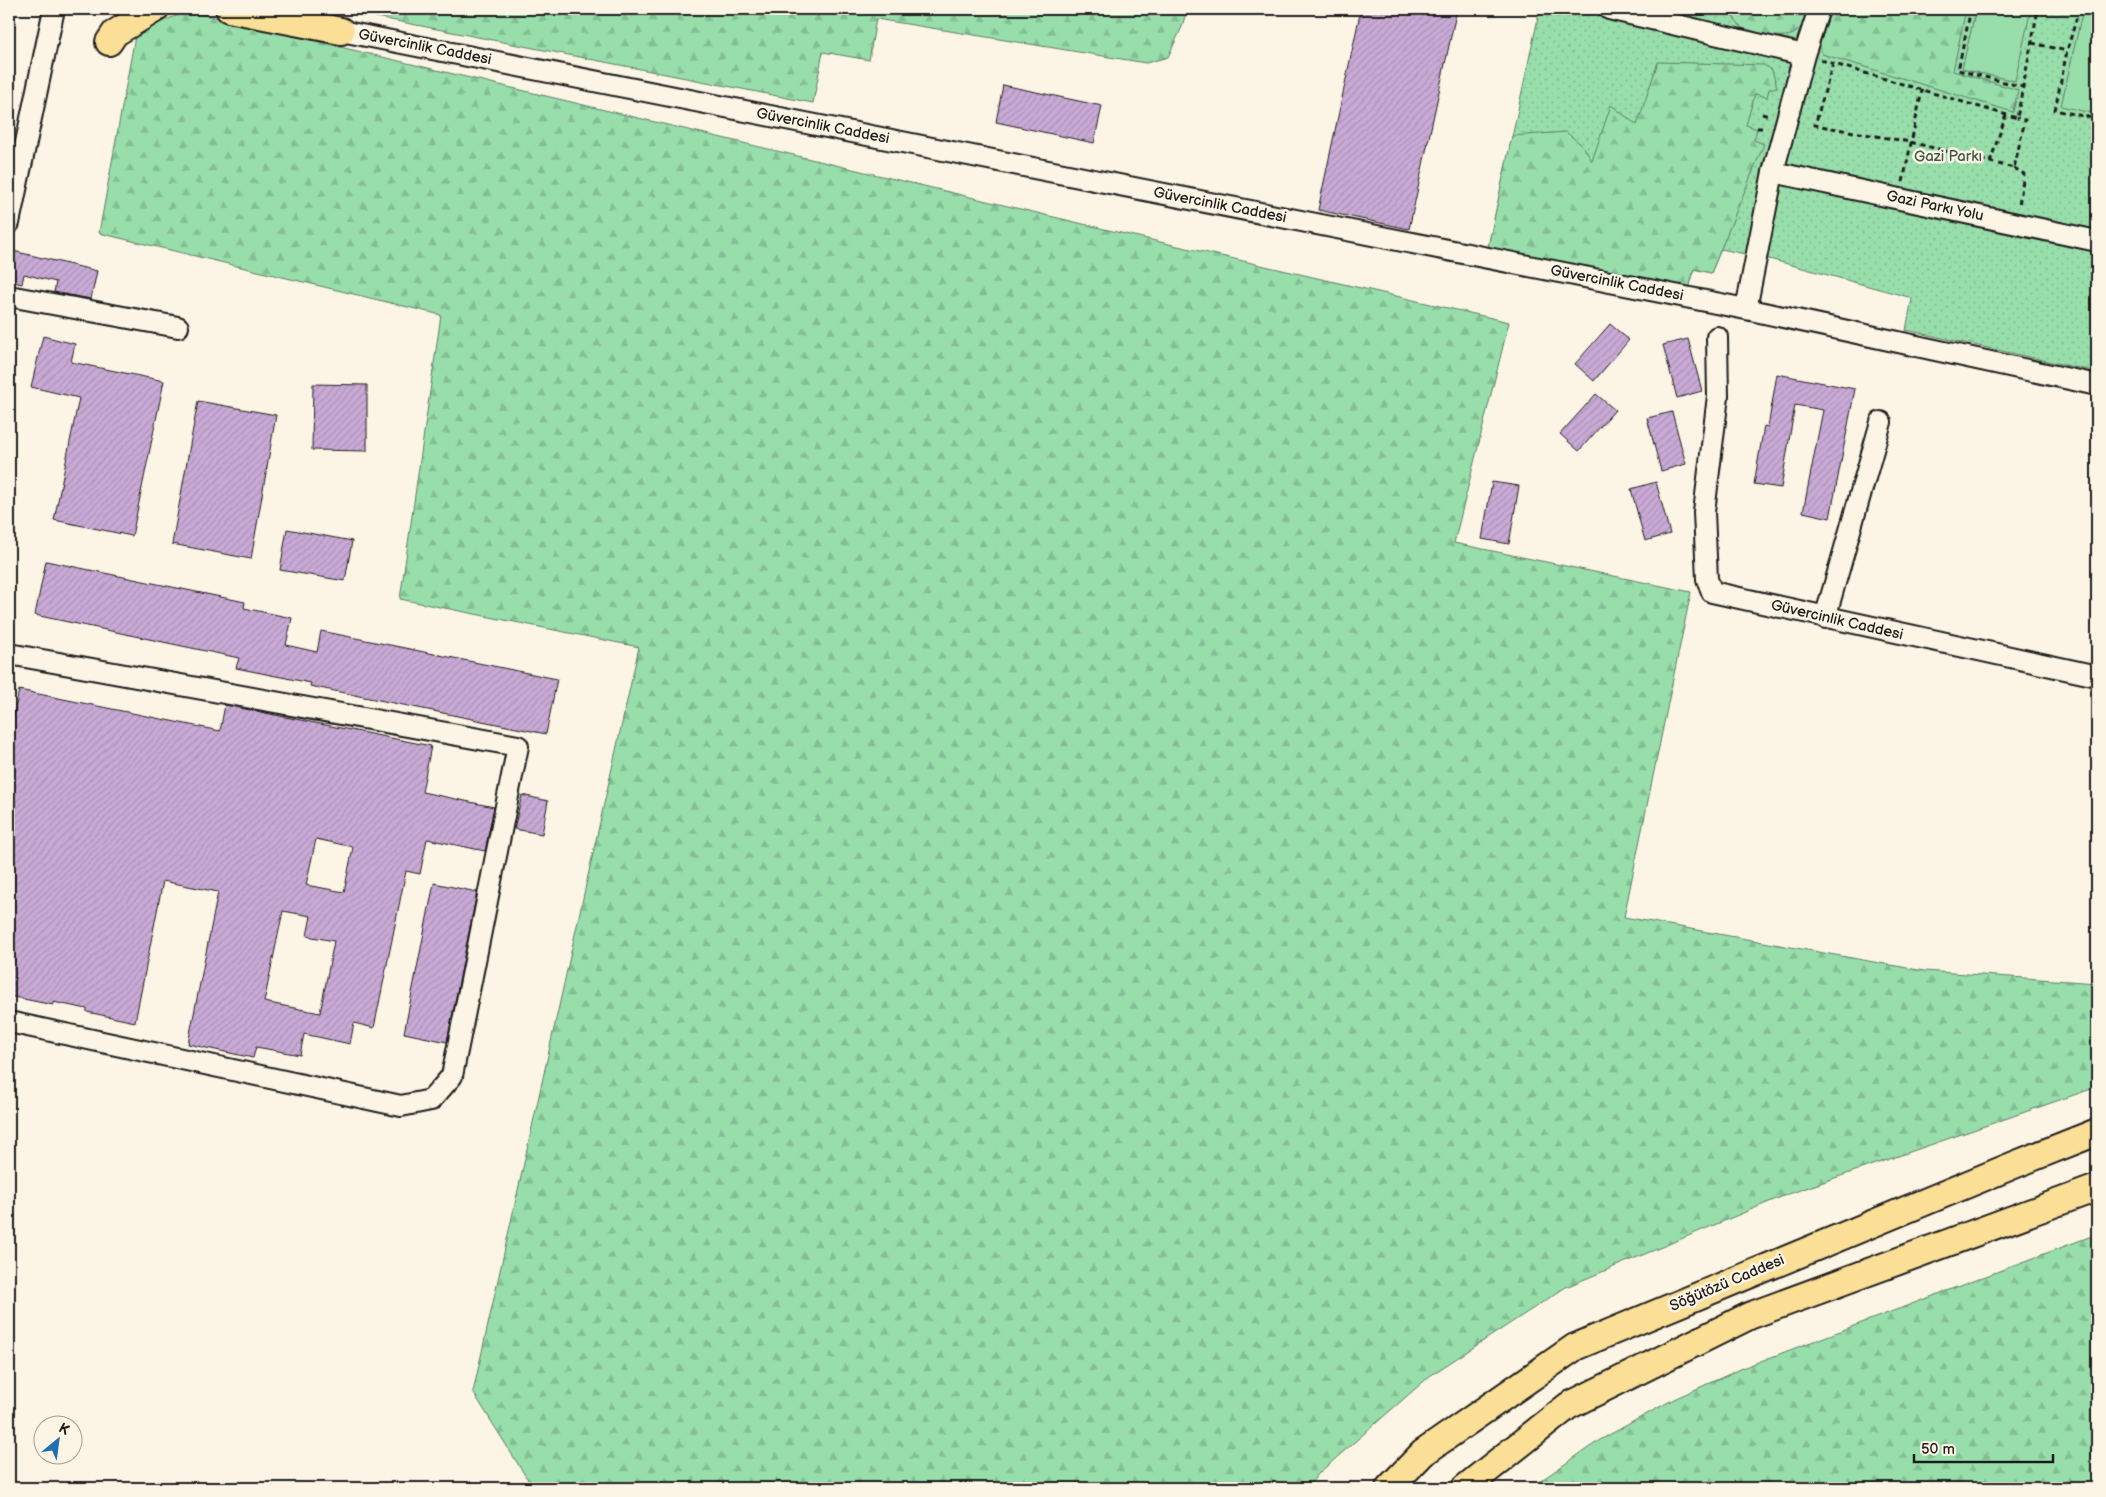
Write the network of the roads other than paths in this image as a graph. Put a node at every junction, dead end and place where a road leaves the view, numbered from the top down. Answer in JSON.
{"nodes":[{"id":1,"x":54,"y":9,"type":"edge"},
{"id":2,"x":155,"y":9,"type":"edge"},
{"id":3,"x":229,"y":9,"type":"edge"},
{"id":4,"x":297,"y":9,"type":"edge"},
{"id":5,"x":1609,"y":9,"type":"edge"},
{"id":6,"x":1819,"y":9,"type":"edge"},
{"id":7,"x":341,"y":31,"type":"junction"},
{"id":8,"x":110,"y":42,"type":"dead end"},
{"id":9,"x":1804,"y":55,"type":"junction"},
{"id":10,"x":1773,"y":172,"type":"junction"},
{"id":11,"x":9,"y":222,"type":"edge"},
{"id":12,"x":2097,"y":240,"type":"edge"},
{"id":13,"x":9,"y":296,"type":"edge"},
{"id":14,"x":1746,"y":309,"type":"junction"},
{"id":15,"x":178,"y":327,"type":"dead end"},
{"id":16,"x":1717,"y":337,"type":"dead end"},
{"id":17,"x":2097,"y":385,"type":"edge"},
{"id":18,"x":1881,"y":422,"type":"dead end"},
{"id":19,"x":1825,"y":618,"type":"junction"},
{"id":20,"x":9,"y":654,"type":"edge"},
{"id":21,"x":2097,"y":676,"type":"edge"},
{"id":22,"x":9,"y":1022,"type":"edge"},
{"id":23,"x":2097,"y":1132,"type":"edge"},
{"id":24,"x":2097,"y":1188,"type":"edge"},
{"id":25,"x":1389,"y":1488,"type":"edge"},
{"id":26,"x":1465,"y":1488,"type":"edge"}],
"edges":[{"from":1,"to":11,"type":"street"},
{"from":2,"to":8,"type":"main road"},
{"from":3,"to":7,"type":"main road"},
{"from":4,"to":7,"type":"main road"},
{"from":5,"to":9,"type":"street"},
{"from":6,"to":9,"type":"street"},
{"from":7,"to":14,"type":"street","name":"Güvercinlik Caddesi"},
{"from":9,"to":10,"type":"street"},
{"from":10,"to":12,"type":"street","name":"Gazi Parkı Yolu"},
{"from":10,"to":14,"type":"street"},
{"from":13,"to":15,"type":"street"},
{"from":14,"to":17,"type":"street","name":"Güvercinlik Caddesi"},
{"from":16,"to":19,"type":"street","name":"Güvercinlik Caddesi"},
{"from":18,"to":19,"type":"street"},
{"from":19,"to":21,"type":"street","name":"Güvercinlik Caddesi"},
{"from":20,"to":22,"type":"street"},
{"from":23,"to":25,"type":"main road","name":"Söğütözü Caddesi"},
{"from":24,"to":26,"type":"main road"}]}
